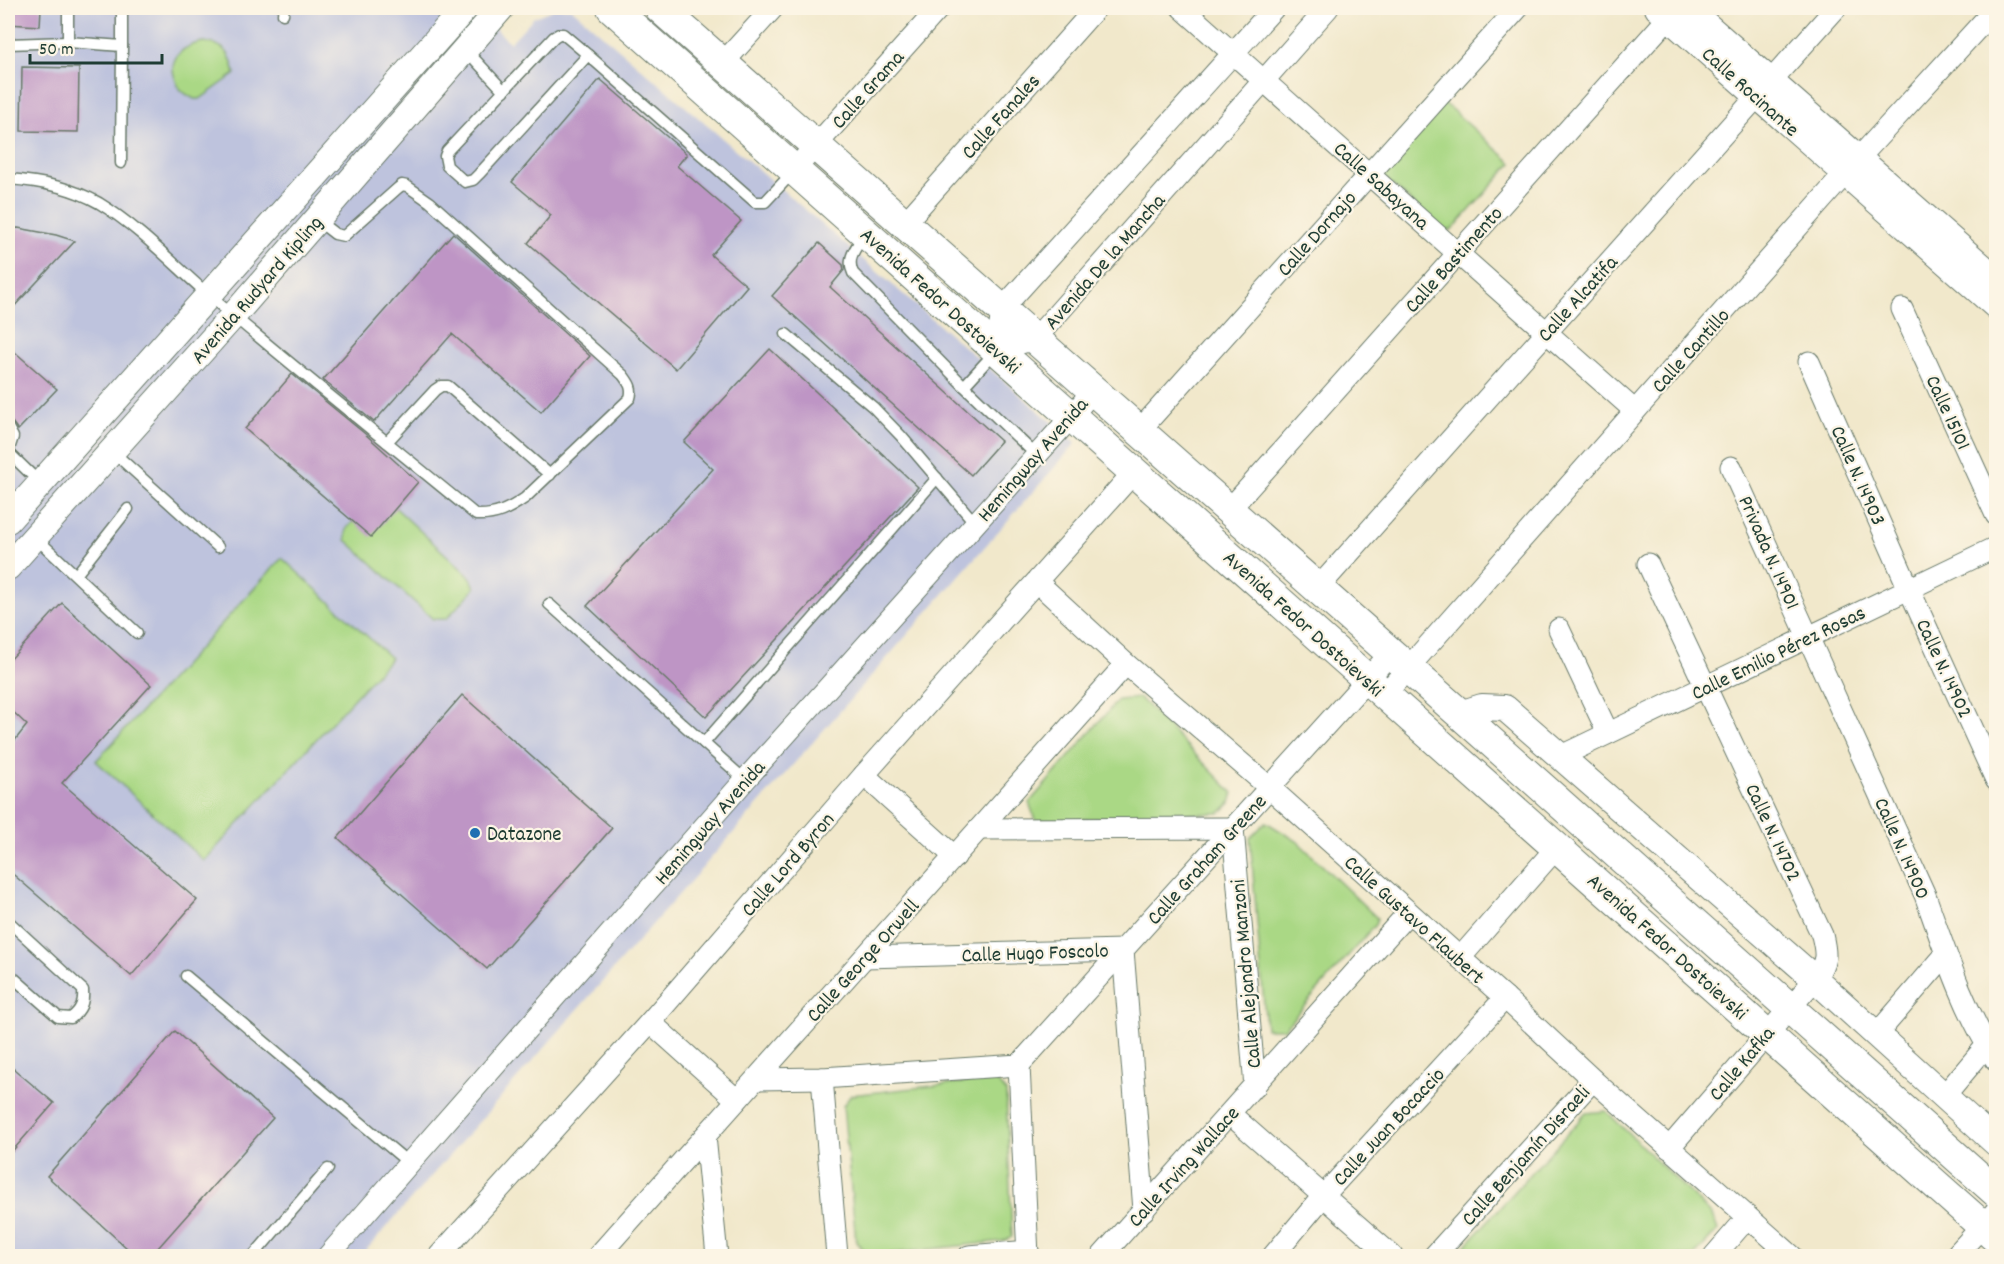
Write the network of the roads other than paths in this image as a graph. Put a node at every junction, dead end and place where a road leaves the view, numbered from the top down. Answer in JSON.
{"nodes":[{"id":1,"x":68,"y":8,"type":"edge"},
{"id":2,"x":122,"y":8,"type":"edge"},
{"id":3,"x":463,"y":8,"type":"edge"},
{"id":4,"x":501,"y":8,"type":"edge"},
{"id":5,"x":612,"y":8,"type":"edge"},
{"id":6,"x":773,"y":8,"type":"edge"},
{"id":7,"x":939,"y":8,"type":"edge"},
{"id":8,"x":1096,"y":8,"type":"edge"},
{"id":9,"x":1182,"y":8,"type":"edge"},
{"id":10,"x":1274,"y":8,"type":"edge"},
{"id":11,"x":1328,"y":8,"type":"edge"},
{"id":12,"x":1518,"y":8,"type":"edge"},
{"id":13,"x":1836,"y":8,"type":"edge"},
{"id":14,"x":1996,"y":8,"type":"edge"},
{"id":15,"x":1673,"y":10,"type":"edge"},
{"id":16,"x":673,"y":16,"type":"edge"},
{"id":17,"x":454,"y":40,"type":"junction"},
{"id":18,"x":68,"y":42,"type":"junction"},
{"id":19,"x":8,"y":44,"type":"edge"},
{"id":20,"x":122,"y":46,"type":"junction"},
{"id":21,"x":1233,"y":52,"type":"junction"},
{"id":22,"x":588,"y":55,"type":"junction"},
{"id":23,"x":723,"y":63,"type":"junction"},
{"id":24,"x":1264,"y":80,"type":"junction"},
{"id":25,"x":1764,"y":88,"type":"junction"},
{"id":26,"x":504,"y":91,"type":"junction"},
{"id":27,"x":816,"y":146,"type":"junction"},
{"id":28,"x":121,"y":163,"type":"dead end"},
{"id":29,"x":1852,"y":167,"type":"junction"},
{"id":30,"x":795,"y":170,"type":"junction"},
{"id":31,"x":1369,"y":174,"type":"junction"},
{"id":32,"x":8,"y":180,"type":"edge"},
{"id":33,"x":317,"y":219,"type":"junction"},
{"id":34,"x":904,"y":224,"type":"junction"},
{"id":35,"x":865,"y":233,"type":"junction"},
{"id":36,"x":1458,"y":253,"type":"junction"},
{"id":37,"x":1996,"y":279,"type":"edge"},
{"id":38,"x":209,"y":296,"type":"junction"},
{"id":39,"x":1996,"y":306,"type":"edge"},
{"id":40,"x":1002,"y":309,"type":"junction"},
{"id":41,"x":1902,"y":309,"type":"dead end"},
{"id":42,"x":233,"y":316,"type":"junction"},
{"id":43,"x":1546,"y":332,"type":"junction"},
{"id":44,"x":786,"y":334,"type":"dead end"},
{"id":45,"x":1035,"y":339,"type":"junction"},
{"id":46,"x":997,"y":350,"type":"junction"},
{"id":47,"x":1809,"y":362,"type":"dead end"},
{"id":48,"x":964,"y":386,"type":"junction"},
{"id":49,"x":1093,"y":390,"type":"junction"},
{"id":50,"x":1635,"y":411,"type":"junction"},
{"id":51,"x":1072,"y":416,"type":"junction"},
{"id":52,"x":8,"y":428,"type":"edge"},
{"id":53,"x":1139,"y":431,"type":"junction"},
{"id":54,"x":387,"y":442,"type":"junction"},
{"id":55,"x":112,"y":451,"type":"junction"},
{"id":56,"x":8,"y":452,"type":"edge"},
{"id":57,"x":1036,"y":455,"type":"junction"},
{"id":58,"x":1731,"y":466,"type":"dead end"},
{"id":59,"x":1134,"y":472,"type":"junction"},
{"id":60,"x":550,"y":475,"type":"junction"},
{"id":61,"x":937,"y":478,"type":"junction"},
{"id":62,"x":40,"y":483,"type":"junction"},
{"id":63,"x":12,"y":505,"type":"edge"},
{"id":64,"x":128,"y":509,"type":"dead end"},
{"id":65,"x":1229,"y":510,"type":"junction"},
{"id":66,"x":1996,"y":515,"type":"edge"},
{"id":67,"x":975,"y":523,"type":"junction"},
{"id":68,"x":35,"y":536,"type":"junction"},
{"id":69,"x":218,"y":547,"type":"dead end"},
{"id":70,"x":1996,"y":547,"type":"edge"},
{"id":71,"x":1647,"y":564,"type":"dead end"},
{"id":72,"x":8,"y":567,"type":"edge"},
{"id":73,"x":76,"y":575,"type":"junction"},
{"id":74,"x":1037,"y":582,"type":"junction"},
{"id":75,"x":1318,"y":588,"type":"junction"},
{"id":76,"x":1909,"y":589,"type":"junction"},
{"id":77,"x":549,"y":604,"type":"dead end"},
{"id":78,"x":1559,"y":629,"type":"dead end"},
{"id":79,"x":137,"y":633,"type":"dead end"},
{"id":80,"x":1808,"y":638,"type":"junction"},
{"id":81,"x":1400,"y":661,"type":"junction"},
{"id":82,"x":1126,"y":664,"type":"junction"},
{"id":83,"x":1377,"y":687,"type":"junction"},
{"id":84,"x":1705,"y":687,"type":"junction"},
{"id":85,"x":1460,"y":714,"type":"junction"},
{"id":86,"x":1608,"y":733,"type":"junction"},
{"id":87,"x":704,"y":743,"type":"junction"},
{"id":88,"x":1559,"y":757,"type":"junction"},
{"id":89,"x":864,"y":775,"type":"junction"},
{"id":90,"x":745,"y":780,"type":"junction"},
{"id":91,"x":1996,"y":780,"type":"edge"},
{"id":92,"x":1270,"y":788,"type":"junction"},
{"id":93,"x":1233,"y":828,"type":"junction"},
{"id":94,"x":979,"y":829,"type":"junction"},
{"id":95,"x":1557,"y":847,"type":"junction"},
{"id":96,"x":955,"y":856,"type":"junction"},
{"id":97,"x":1408,"y":913,"type":"junction"},
{"id":98,"x":8,"y":921,"type":"edge"},
{"id":99,"x":1123,"y":950,"type":"junction"},
{"id":100,"x":1946,"y":954,"type":"junction"},
{"id":101,"x":866,"y":957,"type":"junction"},
{"id":102,"x":1460,"y":958,"type":"junction"},
{"id":103,"x":8,"y":973,"type":"edge"},
{"id":104,"x":186,"y":976,"type":"dead end"},
{"id":105,"x":1815,"y":979,"type":"junction"},
{"id":106,"x":1505,"y":998,"type":"junction"},
{"id":107,"x":1789,"y":1007,"type":"junction"},
{"id":108,"x":650,"y":1022,"type":"junction"},
{"id":109,"x":1766,"y":1033,"type":"junction"},
{"id":110,"x":1877,"y":1034,"type":"junction"},
{"id":111,"x":1992,"y":1052,"type":"edge"},
{"id":112,"x":1019,"y":1065,"type":"junction"},
{"id":113,"x":757,"y":1078,"type":"junction"},
{"id":114,"x":822,"y":1078,"type":"junction"},
{"id":115,"x":1593,"y":1080,"type":"junction"},
{"id":116,"x":1254,"y":1087,"type":"junction"},
{"id":117,"x":1945,"y":1095,"type":"junction"},
{"id":118,"x":737,"y":1100,"type":"junction"},
{"id":119,"x":1230,"y":1114,"type":"junction"},
{"id":120,"x":705,"y":1136,"type":"junction"},
{"id":121,"x":1996,"y":1143,"type":"edge"},
{"id":122,"x":1669,"y":1148,"type":"junction"},
{"id":123,"x":410,"y":1164,"type":"junction"},
{"id":124,"x":328,"y":1169,"type":"dead end"},
{"id":125,"x":1996,"y":1191,"type":"edge"},
{"id":126,"x":1324,"y":1195,"type":"junction"},
{"id":127,"x":1144,"y":1210,"type":"junction"},
{"id":128,"x":1748,"y":1218,"type":"junction"},
{"id":129,"x":1992,"y":1225,"type":"edge"},
{"id":130,"x":1028,"y":1254,"type":"edge"},
{"id":131,"x":253,"y":1257,"type":"edge"},
{"id":132,"x":328,"y":1257,"type":"edge"},
{"id":133,"x":439,"y":1257,"type":"edge"},
{"id":134,"x":598,"y":1257,"type":"edge"},
{"id":135,"x":717,"y":1257,"type":"edge"},
{"id":136,"x":837,"y":1257,"type":"edge"},
{"id":137,"x":969,"y":1257,"type":"edge"},
{"id":138,"x":1102,"y":1257,"type":"edge"},
{"id":139,"x":1273,"y":1257,"type":"edge"},
{"id":140,"x":1392,"y":1257,"type":"edge"},
{"id":141,"x":1434,"y":1257,"type":"edge"},
{"id":142,"x":1714,"y":1257,"type":"edge"},
{"id":143,"x":1792,"y":1257,"type":"edge"},
{"id":144,"x":1955,"y":1257,"type":"edge"}],
"edges":[{"from":1,"to":18,"type":"lane"},
{"from":2,"to":20,"type":"lane"},
{"from":3,"to":17,"type":"street","name":"Avenida Rudyard Kipling"},
{"from":4,"to":17,"type":"street","name":"Avenida Rudyard Kipling"},
{"from":5,"to":30,"type":"main road","name":"Avenida Fedor Dostoievski"},
{"from":6,"to":23,"type":"street"},
{"from":7,"to":27,"type":"street","name":"Calle Grama"},
{"from":8,"to":34,"type":"street","name":"Calle Fanales"},
{"from":9,"to":21,"type":"street","name":"Calle Sabayana"},
{"from":10,"to":21,"type":"street","name":"Avenida De la Mancha"},
{"from":11,"to":24,"type":"street","name":"Avenida De la Mancha"},
{"from":12,"to":31,"type":"street","name":"Calle Dornajo"},
{"from":13,"to":25,"type":"street","name":"Calle Alcatifa"},
{"from":14,"to":29,"type":"street","name":"Calle Cantillo"},
{"from":15,"to":25,"type":"street","name":"Calle Rocinante"},
{"from":15,"to":36,"type":"street","name":"Calle Bastimento"},
{"from":16,"to":23,"type":"main road","name":"Avenida Fedor Dostoievski"},
{"from":17,"to":26,"type":"lane"},
{"from":17,"to":33,"type":"street","name":"Avenida Rudyard Kipling"},
{"from":17,"to":38,"type":"street","name":"Avenida Rudyard Kipling"},
{"from":18,"to":19,"type":"lane"},
{"from":18,"to":20,"type":"lane"},
{"from":20,"to":28,"type":"lane"},
{"from":21,"to":24,"type":"street","name":"Calle Sabayana"},
{"from":21,"to":40,"type":"street","name":"Avenida De la Mancha"},
{"from":22,"to":26,"type":"lane"},
{"from":22,"to":26,"type":"lane"},
{"from":22,"to":30,"type":"lane"},
{"from":23,"to":27,"type":"main road","name":"Avenida Fedor Dostoievski"},
{"from":24,"to":31,"type":"street","name":"Calle Sabayana"},
{"from":24,"to":45,"type":"street","name":"Avenida De la Mancha"},
{"from":25,"to":29,"type":"street","name":"Calle Rocinante"},
{"from":25,"to":43,"type":"street","name":"Calle Alcatifa"},
{"from":27,"to":30,"type":"street","name":"Calle Grama"},
{"from":27,"to":34,"type":"main road","name":"Avenida Fedor Dostoievski"},
{"from":29,"to":37,"type":"street"},
{"from":29,"to":39,"type":"street"},
{"from":29,"to":50,"type":"street","name":"Calle Cantillo"},
{"from":30,"to":35,"type":"main road","name":"Avenida Fedor Dostoievski"},
{"from":31,"to":36,"type":"street","name":"Calle Sabayana"},
{"from":31,"to":53,"type":"street","name":"Calle Dornajo"},
{"from":32,"to":38,"type":"lane"},
{"from":33,"to":42,"type":"street","name":"Avenida Rudyard Kipling"},
{"from":33,"to":60,"type":"lane"},
{"from":34,"to":40,"type":"main road","name":"Avenida Fedor Dostoievski"},
{"from":35,"to":46,"type":"main road","name":"Avenida Fedor Dostoievski"},
{"from":35,"to":48,"type":"lane"},
{"from":36,"to":43,"type":"street","name":"Calle Sabayana"},
{"from":36,"to":65,"type":"street","name":"Calle Bastimento"},
{"from":38,"to":42,"type":"lane"},
{"from":38,"to":62,"type":"street","name":"Avenida Rudyard Kipling"},
{"from":40,"to":45,"type":"main road","name":"Avenida Fedor Dostoievski"},
{"from":40,"to":46,"type":"street"},
{"from":41,"to":66,"type":"street","name":"Calle 15101"},
{"from":42,"to":54,"type":"lane"},
{"from":42,"to":55,"type":"street","name":"Avenida Rudyard Kipling"},
{"from":43,"to":50,"type":"street","name":"Calle Sabayana"},
{"from":43,"to":75,"type":"street","name":"Calle Alcatifa"},
{"from":44,"to":61,"type":"lane"},
{"from":45,"to":46,"type":"street","name":"Avenida De la Mancha"},
{"from":45,"to":49,"type":"main road","name":"Avenida Fedor Dostoievski"},
{"from":46,"to":48,"type":"lane"},
{"from":46,"to":51,"type":"main road","name":"Avenida Fedor Dostoievski"},
{"from":47,"to":76,"type":"street","name":"Calle N. 14903"},
{"from":48,"to":57,"type":"lane"},
{"from":49,"to":51,"type":"street","name":"Hemingway Avenida"},
{"from":49,"to":53,"type":"main road","name":"Avenida Fedor Dostoievski"},
{"from":50,"to":81,"type":"street","name":"Calle Cantillo"},
{"from":51,"to":57,"type":"street","name":"Hemingway Avenida"},
{"from":51,"to":59,"type":"main road","name":"Avenida Fedor Dostoievski"},
{"from":52,"to":56,"type":"lane"},
{"from":53,"to":65,"type":"main road","name":"Avenida Fedor Dostoievski"},
{"from":54,"to":60,"type":"lane"},
{"from":54,"to":60,"type":"lane"},
{"from":55,"to":68,"type":"street","name":"Avenida Rudyard Kipling"},
{"from":55,"to":69,"type":"lane"},
{"from":56,"to":62,"type":"lane"},
{"from":57,"to":67,"type":"street","name":"Hemingway Avenida"},
{"from":58,"to":80,"type":"street","name":"Privada N. 14901"},
{"from":59,"to":74,"type":"street","name":"Calle Lord Byron"},
{"from":59,"to":83,"type":"main road","name":"Avenida Fedor Dostoievski"},
{"from":61,"to":67,"type":"lane"},
{"from":61,"to":87,"type":"lane"},
{"from":62,"to":63,"type":"street","name":"Avenida Rudyard Kipling"},
{"from":64,"to":73,"type":"lane"},
{"from":65,"to":75,"type":"main road","name":"Avenida Fedor Dostoievski"},
{"from":67,"to":90,"type":"street","name":"Hemingway Avenida"},
{"from":68,"to":72,"type":"street","name":"Avenida Rudyard Kipling"},
{"from":68,"to":73,"type":"lane"},
{"from":70,"to":76,"type":"street","name":"Calle Emilio Pérez Rosas"},
{"from":71,"to":84,"type":"street","name":"Calle N. 14702"},
{"from":73,"to":79,"type":"lane"},
{"from":74,"to":82,"type":"street","name":"Calle Gustavo Flaubert"},
{"from":74,"to":89,"type":"street","name":"Calle Lord Byron"},
{"from":75,"to":81,"type":"main road","name":"Avenida Fedor Dostoievski"},
{"from":76,"to":80,"type":"street","name":"Calle Emilio Pérez Rosas"},
{"from":76,"to":91,"type":"street","name":"Calle N. 14902"},
{"from":77,"to":87,"type":"lane"},
{"from":78,"to":86,"type":"street"},
{"from":80,"to":84,"type":"street","name":"Calle Emilio Pérez Rosas"},
{"from":80,"to":100,"type":"street","name":"Calle N. 14900"},
{"from":81,"to":83,"type":"street","name":"Calle Graham Greene"},
{"from":81,"to":85,"type":"main road","name":"Avenida Fedor Dostoievski"},
{"from":82,"to":92,"type":"street","name":"Calle Gustavo Flaubert"},
{"from":82,"to":94,"type":"street","name":"Calle George Orwell"},
{"from":83,"to":92,"type":"street","name":"Calle Graham Greene"},
{"from":83,"to":95,"type":"main road","name":"Avenida Fedor Dostoievski"},
{"from":84,"to":86,"type":"street","name":"Calle Emilio Pérez Rosas"},
{"from":84,"to":105,"type":"street","name":"Calle N. 14702"},
{"from":85,"to":88,"type":"street"},
{"from":85,"to":107,"type":"main road","name":"Avenida Fedor Dostoievski"},
{"from":86,"to":88,"type":"street","name":"Calle Emilio Pérez Rosas"},
{"from":87,"to":90,"type":"lane"},
{"from":88,"to":105,"type":"street"},
{"from":89,"to":96,"type":"street"},
{"from":89,"to":108,"type":"street","name":"Calle Lord Byron"},
{"from":90,"to":123,"type":"street","name":"Hemingway Avenida"},
{"from":92,"to":93,"type":"street","name":"Calle Graham Greene"},
{"from":92,"to":97,"type":"street","name":"Calle Gustavo Flaubert"},
{"from":93,"to":94,"type":"street"},
{"from":93,"to":99,"type":"street","name":"Calle Graham Greene"},
{"from":93,"to":116,"type":"street","name":"Calle Alejandro Manzoni"},
{"from":94,"to":96,"type":"street","name":"Calle George Orwell"},
{"from":95,"to":102,"type":"street"},
{"from":95,"to":109,"type":"main road","name":"Avenida Fedor Dostoievski"},
{"from":96,"to":101,"type":"street","name":"Calle George Orwell"},
{"from":97,"to":102,"type":"street","name":"Calle Gustavo Flaubert"},
{"from":97,"to":116,"type":"street","name":"Calle Irving Wallace"},
{"from":98,"to":103,"type":"lane"},
{"from":99,"to":101,"type":"street","name":"Calle Hugo Foscolo"},
{"from":99,"to":112,"type":"street","name":"Calle Graham Greene"},
{"from":99,"to":127,"type":"street","name":"Calle Hugo Foscolo"},
{"from":100,"to":110,"type":"street"},
{"from":100,"to":111,"type":"street","name":"Calle N. 14900"},
{"from":101,"to":113,"type":"street","name":"Calle George Orwell"},
{"from":102,"to":106,"type":"street","name":"Calle Gustavo Flaubert"},
{"from":104,"to":123,"type":"lane"},
{"from":105,"to":107,"type":"street","name":"Calle Kafka"},
{"from":105,"to":110,"type":"street"},
{"from":106,"to":115,"type":"street","name":"Calle Gustavo Flaubert"},
{"from":106,"to":126,"type":"street","name":"Calle Juan Bocaccio"},
{"from":107,"to":109,"type":"street","name":"Calle Kafka"},
{"from":107,"to":125,"type":"main road","name":"Avenida Fedor Dostoievski"},
{"from":108,"to":118,"type":"street"},
{"from":108,"to":133,"type":"street","name":"Calle Lord Byron"},
{"from":109,"to":122,"type":"street","name":"Calle Kafka"},
{"from":109,"to":129,"type":"main road","name":"Avenida Fedor Dostoievski"},
{"from":110,"to":117,"type":"street"},
{"from":111,"to":117,"type":"street"},
{"from":112,"to":114,"type":"street"},
{"from":112,"to":130,"type":"street"},
{"from":113,"to":114,"type":"street"},
{"from":113,"to":118,"type":"street","name":"Calle George Orwell"},
{"from":114,"to":136,"type":"street"},
{"from":115,"to":122,"type":"street","name":"Calle Gustavo Flaubert"},
{"from":115,"to":141,"type":"street","name":"Calle Benjamín Disraeli"},
{"from":116,"to":119,"type":"street","name":"Calle Irving Wallace"},
{"from":117,"to":121,"type":"street"},
{"from":118,"to":120,"type":"street","name":"Calle George Orwell"},
{"from":119,"to":126,"type":"street"},
{"from":119,"to":127,"type":"street","name":"Calle Irving Wallace"},
{"from":120,"to":134,"type":"street","name":"Calle George Orwell"},
{"from":120,"to":135,"type":"street"},
{"from":122,"to":128,"type":"street","name":"Calle Gustavo Flaubert"},
{"from":123,"to":132,"type":"street","name":"Hemingway Avenida"},
{"from":124,"to":131,"type":"lane"},
{"from":126,"to":139,"type":"street","name":"Calle Juan Bocaccio"},
{"from":126,"to":140,"type":"street"},
{"from":127,"to":138,"type":"street","name":"Calle Irving Wallace"},
{"from":128,"to":142,"type":"street"},
{"from":128,"to":143,"type":"street","name":"Calle Gustavo Flaubert"},
{"from":129,"to":144,"type":"street"},
{"from":130,"to":137,"type":"street"}]}
